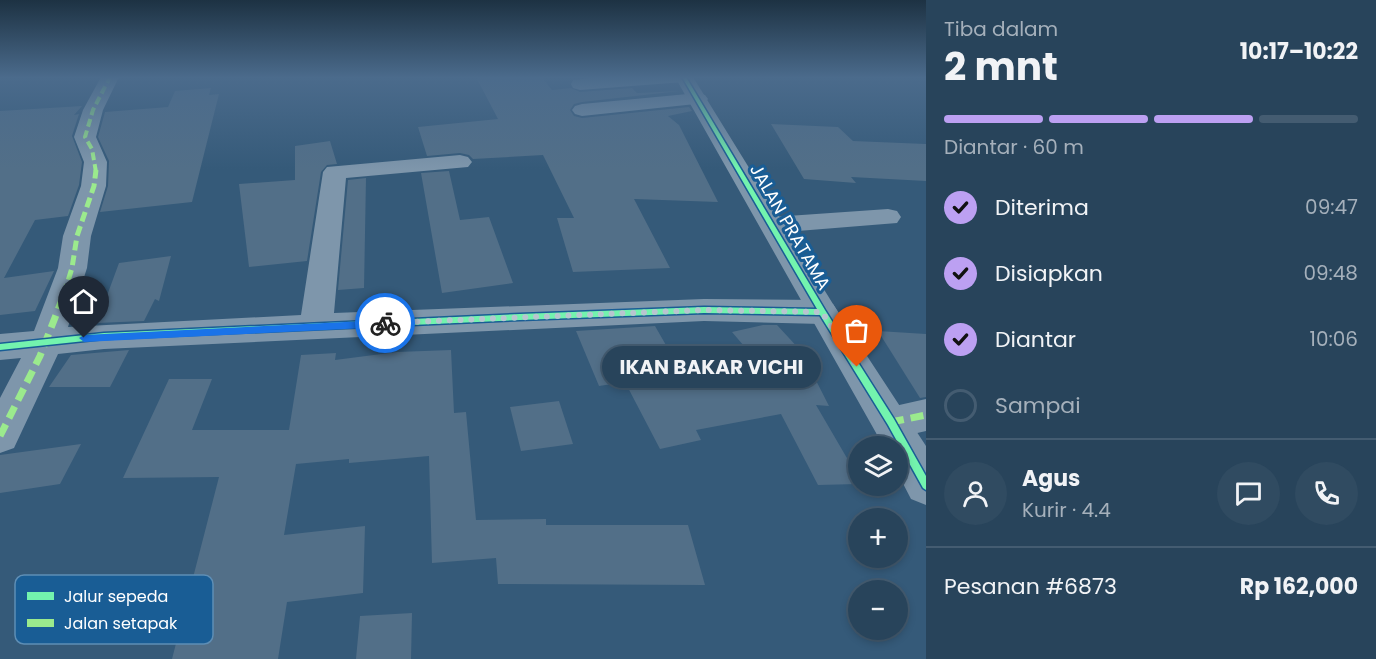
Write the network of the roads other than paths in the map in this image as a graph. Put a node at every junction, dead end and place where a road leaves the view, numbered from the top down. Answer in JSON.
{"nodes":[{"id":1,"x":94,"y":108,"type":"edge"},
{"id":2,"x":592,"y":108,"type":"edge"},
{"id":3,"x":703,"y":108,"type":"edge"},
{"id":4,"x":582,"y":110,"type":"dead end"},
{"id":5,"x":460,"y":162,"type":"dead end"},
{"id":6,"x":888,"y":217,"type":"dead end"},
{"id":7,"x":773,"y":225,"type":"junction"},
{"id":8,"x":822,"y":312,"type":"junction"},
{"id":9,"x":316,"y":326,"type":"junction"},
{"id":10,"x":47,"y":341,"type":"junction"},
{"id":11,"x":0,"y":348,"type":"edge"},
{"id":12,"x":909,"y":419,"type":"edge"},
{"id":13,"x":0,"y":436,"type":"edge"},
{"id":14,"x":926,"y":485,"type":"edge"}],
"edges":[{"from":1,"to":10,"type":"street"},
{"from":2,"to":4,"type":"street"},
{"from":3,"to":7,"type":"street","name":"JALAN PRATAMA"},
{"from":5,"to":9,"type":"street"},
{"from":6,"to":7,"type":"street"},
{"from":7,"to":8,"type":"street","name":"JALAN PRATAMA"},
{"from":8,"to":9,"type":"street"},
{"from":8,"to":12,"type":"street","name":"JALAN PRATAMA"},
{"from":9,"to":10,"type":"street"},
{"from":10,"to":11,"type":"street"},
{"from":10,"to":13,"type":"street"},
{"from":12,"to":14,"type":"street","name":"JALAN PRATAMA"}]}
